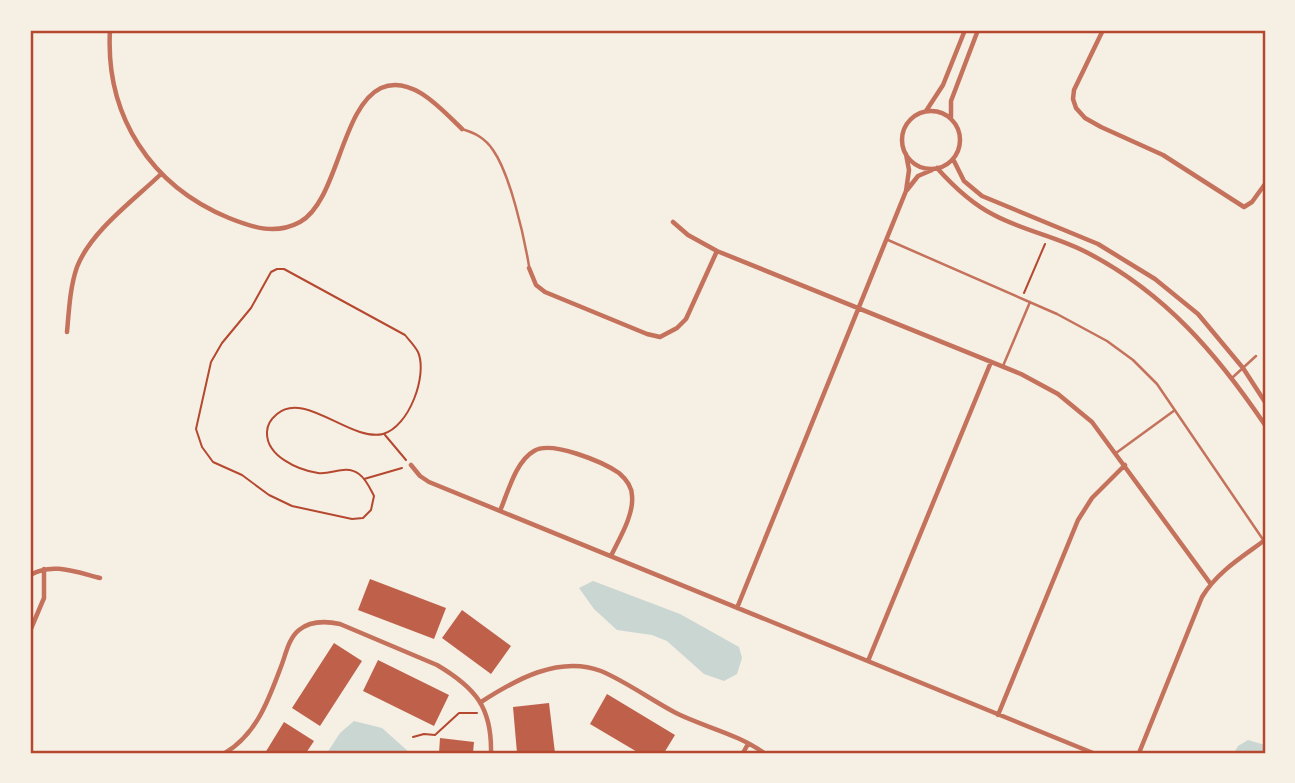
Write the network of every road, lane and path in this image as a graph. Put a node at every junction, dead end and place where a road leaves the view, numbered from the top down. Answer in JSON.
{"nodes":[{"id":1,"x":110,"y":30,"type":"edge"},
{"id":2,"x":965,"y":30,"type":"edge"},
{"id":3,"x":978,"y":30,"type":"edge"},
{"id":4,"x":1103,"y":30,"type":"edge"},
{"id":5,"x":925,"y":112,"type":"junction"},
{"id":6,"x":951,"y":118,"type":"junction"},
{"id":7,"x":462,"y":129,"type":"joint"},
{"id":8,"x":906,"y":154,"type":"junction"},
{"id":9,"x":953,"y":159,"type":"junction"},
{"id":10,"x":936,"y":169,"type":"junction"},
{"id":11,"x":162,"y":174,"type":"junction"},
{"id":12,"x":1265,"y":184,"type":"edge"},
{"id":13,"x":906,"y":191,"type":"junction"},
{"id":14,"x":673,"y":222,"type":"dead end"},
{"id":15,"x":1051,"y":226,"type":"junction"},
{"id":16,"x":1048,"y":236,"type":"junction"},
{"id":17,"x":887,"y":240,"type":"junction"},
{"id":18,"x":717,"y":250,"type":"junction"},
{"id":19,"x":529,"y":268,"type":"joint"},
{"id":20,"x":1154,"y":279,"type":"junction"},
{"id":21,"x":1146,"y":289,"type":"junction"},
{"id":22,"x":1022,"y":298,"type":"junction"},
{"id":23,"x":1030,"y":302,"type":"junction"},
{"id":24,"x":860,"y":308,"type":"junction"},
{"id":25,"x":67,"y":332,"type":"dead end"},
{"id":26,"x":1256,"y":356,"type":"dead end"},
{"id":27,"x":991,"y":362,"type":"junction"},
{"id":28,"x":1003,"y":366,"type":"junction"},
{"id":29,"x":1243,"y":368,"type":"junction"},
{"id":30,"x":1233,"y":377,"type":"junction"},
{"id":31,"x":1265,"y":402,"type":"edge"},
{"id":32,"x":1175,"y":410,"type":"junction"},
{"id":33,"x":1265,"y":425,"type":"edge"},
{"id":34,"x":384,"y":434,"type":"junction"},
{"id":35,"x":1116,"y":453,"type":"junction"},
{"id":36,"x":411,"y":465,"type":"junction"},
{"id":37,"x":1125,"y":465,"type":"junction"},
{"id":38,"x":363,"y":479,"type":"junction"},
{"id":39,"x":500,"y":511,"type":"junction"},
{"id":40,"x":1265,"y":540,"type":"edge"},
{"id":41,"x":611,"y":556,"type":"junction"},
{"id":42,"x":44,"y":569,"type":"junction"},
{"id":43,"x":30,"y":575,"type":"edge"},
{"id":44,"x":100,"y":578,"type":"dead end"},
{"id":45,"x":1210,"y":583,"type":"junction"},
{"id":46,"x":737,"y":608,"type":"junction"},
{"id":47,"x":30,"y":631,"type":"edge"},
{"id":48,"x":868,"y":661,"type":"junction"},
{"id":49,"x":481,"y":702,"type":"junction"},
{"id":50,"x":998,"y":715,"type":"junction"},
{"id":51,"x":413,"y":737,"type":"dead end"},
{"id":52,"x":748,"y":744,"type":"junction"},
{"id":53,"x":225,"y":753,"type":"edge"},
{"id":54,"x":491,"y":753,"type":"edge"},
{"id":55,"x":743,"y":753,"type":"edge"},
{"id":56,"x":764,"y":753,"type":"edge"},
{"id":57,"x":1093,"y":753,"type":"edge"},
{"id":58,"x":1139,"y":753,"type":"edge"}],
"edges":[{"from":1,"to":11,"type":"street"},
{"from":2,"to":5,"type":"street"},
{"from":3,"to":6,"type":"street"},
{"from":4,"to":12,"type":"street"},
{"from":5,"to":6,"type":"street"},
{"from":5,"to":8,"type":"street"},
{"from":6,"to":9,"type":"street"},
{"from":7,"to":11,"type":"street"},
{"from":7,"to":19,"type":"lane"},
{"from":8,"to":10,"type":"street"},
{"from":8,"to":13,"type":"street"},
{"from":9,"to":10,"type":"street"},
{"from":9,"to":15,"type":"street"},
{"from":10,"to":13,"type":"street"},
{"from":10,"to":16,"type":"street"},
{"from":11,"to":25,"type":"street"},
{"from":13,"to":17,"type":"street"},
{"from":14,"to":18,"type":"street"},
{"from":15,"to":16,"type":"lane"},
{"from":15,"to":20,"type":"street"},
{"from":16,"to":21,"type":"street"},
{"from":16,"to":22,"type":"path"},
{"from":17,"to":22,"type":"lane"},
{"from":17,"to":24,"type":"street"},
{"from":18,"to":19,"type":"street"},
{"from":18,"to":24,"type":"street"},
{"from":20,"to":21,"type":"street"},
{"from":20,"to":29,"type":"street"},
{"from":21,"to":30,"type":"street"},
{"from":22,"to":23,"type":"lane"},
{"from":23,"to":28,"type":"lane"},
{"from":23,"to":32,"type":"lane"},
{"from":24,"to":27,"type":"street"},
{"from":24,"to":46,"type":"street"},
{"from":26,"to":29,"type":"lane"},
{"from":27,"to":28,"type":"street"},
{"from":27,"to":48,"type":"street"},
{"from":28,"to":35,"type":"street"},
{"from":29,"to":30,"type":"lane"},
{"from":29,"to":31,"type":"street"},
{"from":30,"to":33,"type":"street"},
{"from":32,"to":35,"type":"lane"},
{"from":32,"to":40,"type":"lane"},
{"from":34,"to":36,"type":"path"},
{"from":34,"to":38,"type":"path"},
{"from":34,"to":38,"type":"path"},
{"from":35,"to":37,"type":"street"},
{"from":36,"to":38,"type":"path"},
{"from":36,"to":39,"type":"street"},
{"from":37,"to":45,"type":"street"},
{"from":37,"to":50,"type":"street"},
{"from":39,"to":41,"type":"street"},
{"from":39,"to":41,"type":"street"},
{"from":40,"to":45,"type":"street"},
{"from":41,"to":46,"type":"street"},
{"from":42,"to":43,"type":"street"},
{"from":42,"to":44,"type":"street"},
{"from":42,"to":47,"type":"street"},
{"from":45,"to":58,"type":"street"},
{"from":46,"to":48,"type":"street"},
{"from":48,"to":50,"type":"street"},
{"from":49,"to":51,"type":"path"},
{"from":49,"to":52,"type":"street"},
{"from":49,"to":53,"type":"street"},
{"from":49,"to":54,"type":"street"},
{"from":50,"to":57,"type":"street"},
{"from":52,"to":55,"type":"street"},
{"from":52,"to":56,"type":"street"}]}
